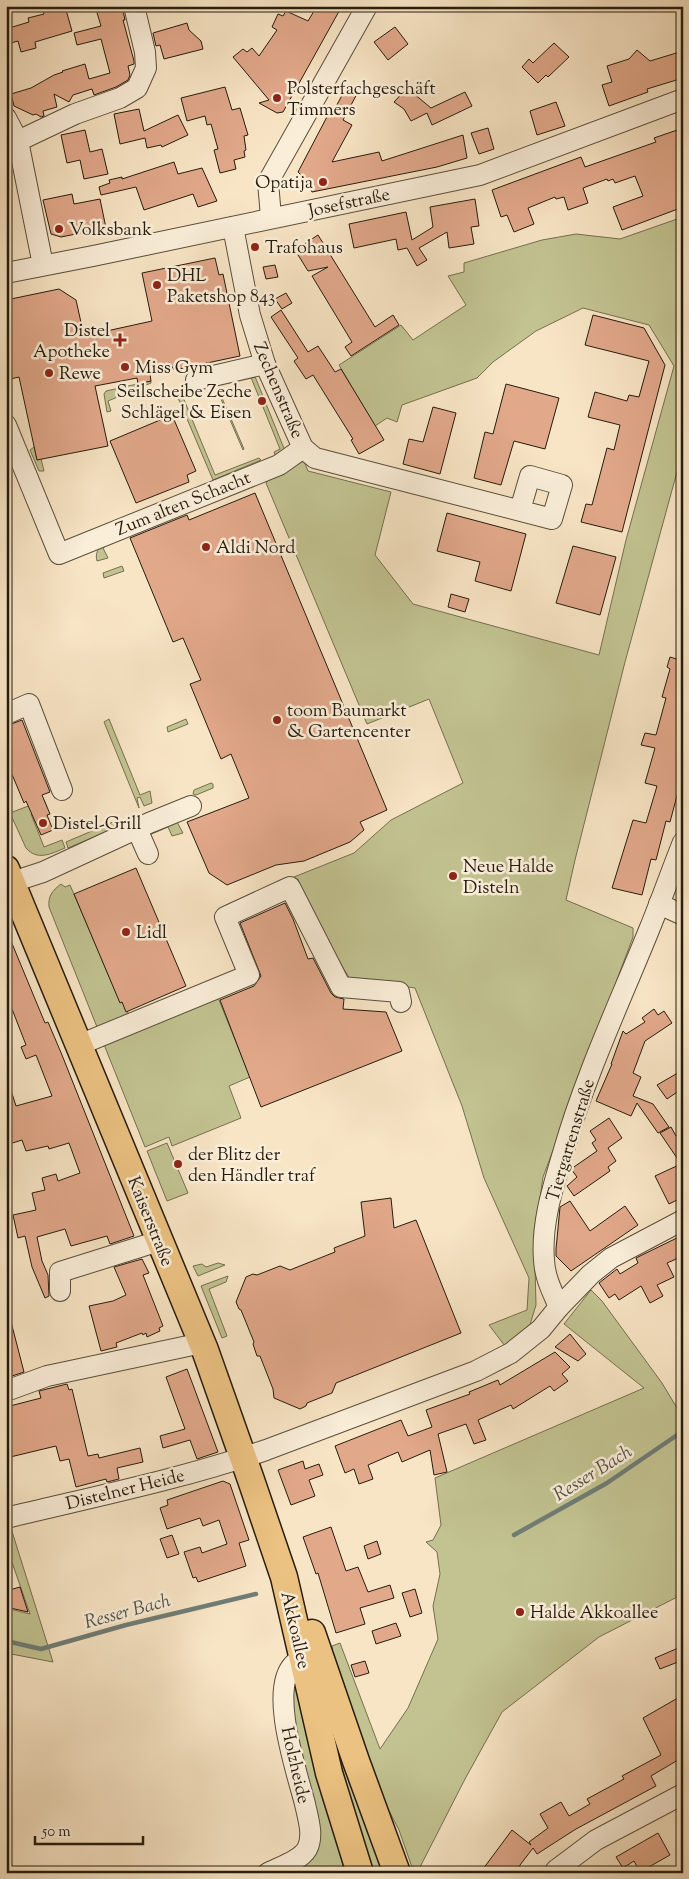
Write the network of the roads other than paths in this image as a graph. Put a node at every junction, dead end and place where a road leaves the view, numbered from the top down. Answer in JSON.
{"nodes":[{"id":1,"x":134,"y":6,"type":"edge"},
{"id":2,"x":364,"y":7,"type":"edge"},
{"id":3,"x":683,"y":99,"type":"edge"},
{"id":4,"x":6,"y":118,"type":"edge"},
{"id":5,"x":12,"y":147,"type":"edge"},
{"id":6,"x":271,"y":218,"type":"junction"},
{"id":7,"x":234,"y":227,"type":"junction"},
{"id":8,"x":43,"y":265,"type":"junction"},
{"id":9,"x":6,"y":272,"type":"edge"},
{"id":10,"x":265,"y":364,"type":"junction"},
{"id":11,"x":196,"y":380,"type":"dead end"},
{"id":12,"x":6,"y":425,"type":"edge"},
{"id":13,"x":303,"y":448,"type":"junction"},
{"id":14,"x":520,"y":510,"type":"dead end"},
{"id":15,"x":6,"y":714,"type":"edge"},
{"id":16,"x":62,"y":790,"type":"dead end"},
{"id":17,"x":191,"y":806,"type":"dead end"},
{"id":18,"x":137,"y":829,"type":"junction"},
{"id":19,"x":683,"y":842,"type":"edge"},
{"id":20,"x":148,"y":854,"type":"dead end"},
{"id":21,"x":8,"y":878,"type":"edge"},
{"id":22,"x":659,"y":904,"type":"junction"},
{"id":23,"x":683,"y":915,"type":"edge"},
{"id":24,"x":401,"y":1002,"type":"dead end"},
{"id":25,"x":79,"y":1045,"type":"junction"},
{"id":26,"x":683,"y":1220,"type":"edge"},
{"id":27,"x":159,"y":1241,"type":"junction"},
{"id":28,"x":60,"y":1291,"type":"dead end"},
{"id":29,"x":559,"y":1307,"type":"junction"},
{"id":30,"x":202,"y":1343,"type":"junction"},
{"id":31,"x":6,"y":1390,"type":"edge"},
{"id":32,"x":243,"y":1458,"type":"junction"},
{"id":33,"x":6,"y":1518,"type":"edge"},
{"id":34,"x":284,"y":1577,"type":"joint"},
{"id":35,"x":311,"y":1656,"type":"junction"},
{"id":36,"x":683,"y":1794,"type":"edge"},
{"id":37,"x":268,"y":1873,"type":"edge"},
{"id":38,"x":360,"y":1873,"type":"edge"},
{"id":39,"x":397,"y":1873,"type":"edge"},
{"id":40,"x":555,"y":1873,"type":"edge"}],
"edges":[{"from":1,"to":5,"type":"street"},
{"from":2,"to":6,"type":"street"},
{"from":3,"to":6,"type":"street","name":"Josefstraße"},
{"from":4,"to":5,"type":"street"},
{"from":5,"to":8,"type":"street"},
{"from":6,"to":7,"type":"street","name":"Josefstraße"},
{"from":7,"to":8,"type":"street","name":"Josefstraße"},
{"from":7,"to":10,"type":"street","name":"Zechenstraße"},
{"from":8,"to":9,"type":"street","name":"Josefstraße"},
{"from":10,"to":11,"type":"street"},
{"from":10,"to":13,"type":"street","name":"Zechenstraße"},
{"from":12,"to":13,"type":"street","name":"Zum alten Schacht"},
{"from":13,"to":14,"type":"street","name":"Zechenstraße"},
{"from":15,"to":16,"type":"street"},
{"from":17,"to":18,"type":"street"},
{"from":18,"to":20,"type":"street"},
{"from":18,"to":21,"type":"street"},
{"from":19,"to":22,"type":"street","name":"Tiergartenstraße"},
{"from":21,"to":25,"type":"main road","name":"Kaiserstraße"},
{"from":22,"to":23,"type":"street"},
{"from":22,"to":29,"type":"street","name":"Tiergartenstraße"},
{"from":24,"to":25,"type":"street"},
{"from":25,"to":27,"type":"main road","name":"Kaiserstraße"},
{"from":26,"to":29,"type":"street"},
{"from":27,"to":28,"type":"street"},
{"from":27,"to":30,"type":"main road","name":"Kaiserstraße"},
{"from":29,"to":32,"type":"street"},
{"from":30,"to":31,"type":"street"},
{"from":30,"to":32,"type":"main road","name":"Kaiserstraße"},
{"from":32,"to":33,"type":"street","name":"Distelner Heide"},
{"from":32,"to":34,"type":"main road","name":"Kaiserstraße"},
{"from":34,"to":35,"type":"main road","name":"Akkoallee"},
{"from":35,"to":37,"type":"street","name":"Holzheide"},
{"from":35,"to":38,"type":"main road","name":"Akkoallee"},
{"from":35,"to":39,"type":"main road","name":"Akkoallee"},
{"from":36,"to":40,"type":"street"}]}
